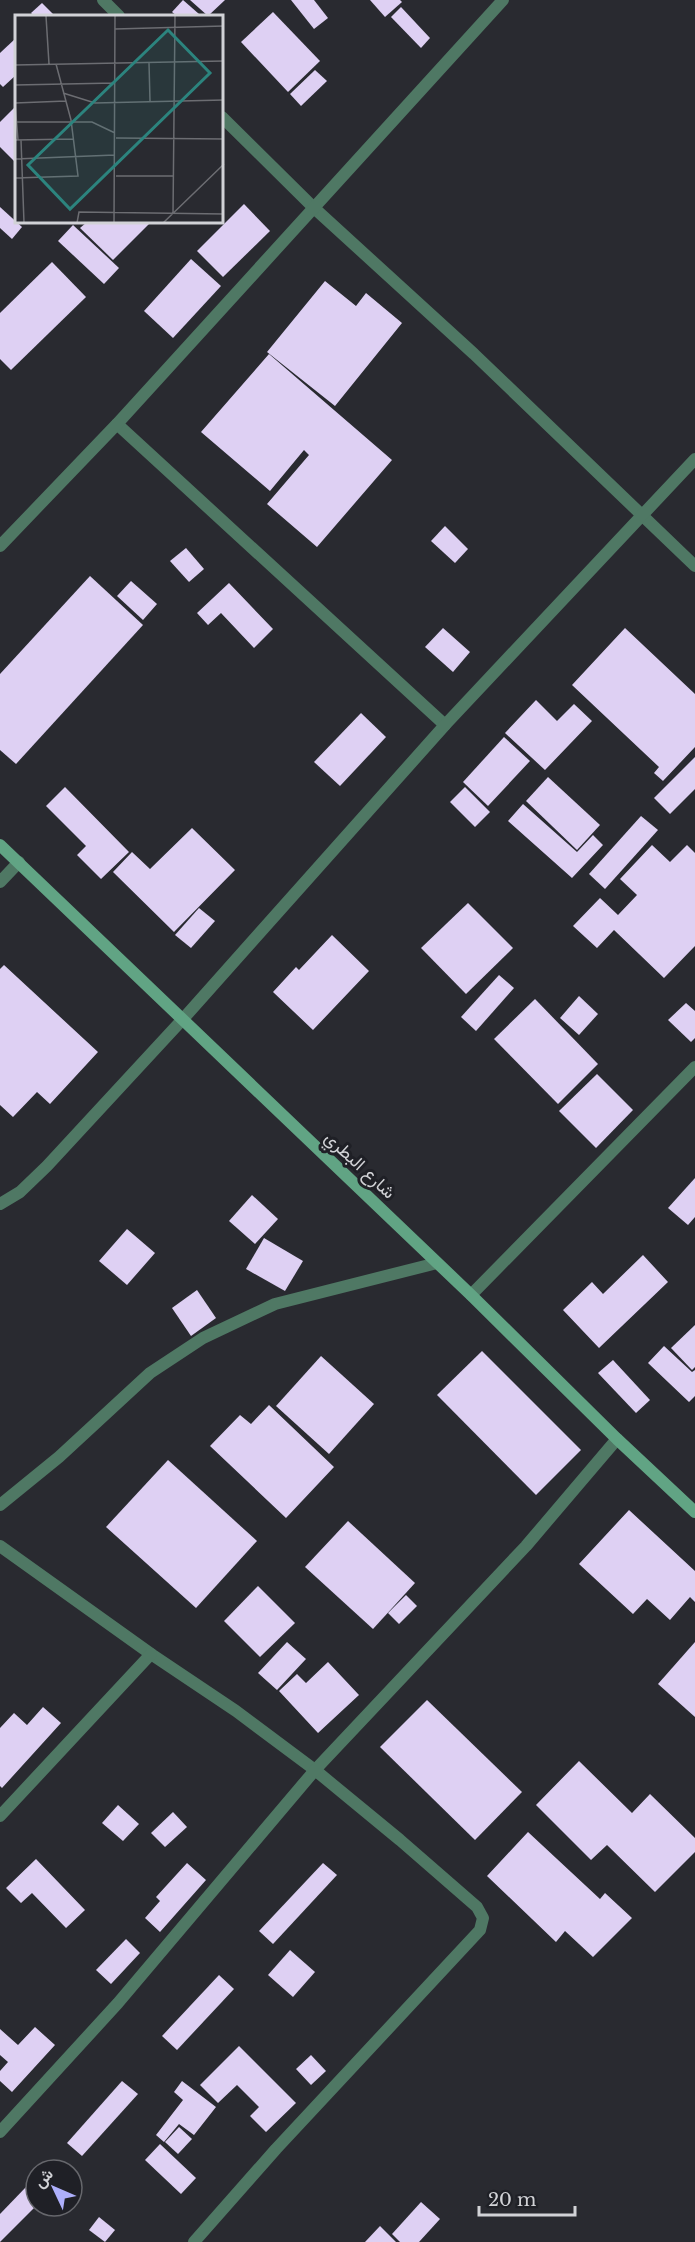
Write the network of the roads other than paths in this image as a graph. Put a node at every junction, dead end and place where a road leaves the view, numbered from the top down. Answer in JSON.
{"nodes":[{"id":1,"x":103,"y":0,"type":"edge"},
{"id":2,"x":503,"y":0,"type":"edge"},
{"id":3,"x":118,"y":15,"type":"edge"},
{"id":4,"x":224,"y":119,"type":"edge"},
{"id":5,"x":313,"y":207,"type":"junction"},
{"id":6,"x":117,"y":424,"type":"junction"},
{"id":7,"x":695,"y":459,"type":"edge"},
{"id":8,"x":642,"y":517,"type":"junction"},
{"id":9,"x":0,"y":546,"type":"edge"},
{"id":10,"x":695,"y":566,"type":"edge"},
{"id":11,"x":445,"y":725,"type":"junction"},
{"id":12,"x":0,"y":845,"type":"edge"},
{"id":13,"x":19,"y":862,"type":"junction"},
{"id":14,"x":0,"y":882,"type":"edge"},
{"id":15,"x":183,"y":1019,"type":"junction"},
{"id":16,"x":695,"y":1067,"type":"edge"},
{"id":17,"x":0,"y":1204,"type":"edge"},
{"id":18,"x":438,"y":1263,"type":"junction"},
{"id":19,"x":471,"y":1295,"type":"junction"},
{"id":20,"x":617,"y":1439,"type":"junction"},
{"id":21,"x":0,"y":1505,"type":"edge"},
{"id":22,"x":695,"y":1512,"type":"edge"},
{"id":23,"x":0,"y":1546,"type":"edge"},
{"id":24,"x":151,"y":1654,"type":"junction"},
{"id":25,"x":315,"y":1770,"type":"junction"},
{"id":26,"x":0,"y":1816,"type":"edge"},
{"id":27,"x":0,"y":2132,"type":"edge"},
{"id":28,"x":194,"y":2242,"type":"edge"}],
"edges":[{"from":1,"to":3,"type":"street"},
{"from":2,"to":5,"type":"street"},
{"from":4,"to":5,"type":"street"},
{"from":5,"to":6,"type":"street"},
{"from":5,"to":8,"type":"street"},
{"from":6,"to":9,"type":"street"},
{"from":6,"to":11,"type":"street"},
{"from":7,"to":8,"type":"street"},
{"from":8,"to":10,"type":"street"},
{"from":8,"to":11,"type":"street"},
{"from":11,"to":15,"type":"street"},
{"from":12,"to":13,"type":"main road","name":"شارع البطري"},
{"from":13,"to":14,"type":"street"},
{"from":13,"to":15,"type":"main road","name":"شارع البطري"},
{"from":15,"to":17,"type":"street"},
{"from":15,"to":18,"type":"main road","name":"شارع البطري"},
{"from":16,"to":19,"type":"street"},
{"from":18,"to":19,"type":"main road","name":"شارع البطري"},
{"from":18,"to":21,"type":"street"},
{"from":19,"to":20,"type":"main road","name":"شارع البطري"},
{"from":20,"to":22,"type":"main road","name":"شارع البطري"},
{"from":20,"to":25,"type":"street"},
{"from":23,"to":24,"type":"street"},
{"from":24,"to":25,"type":"street"},
{"from":24,"to":26,"type":"street"},
{"from":25,"to":27,"type":"street"},
{"from":25,"to":28,"type":"street"}]}
